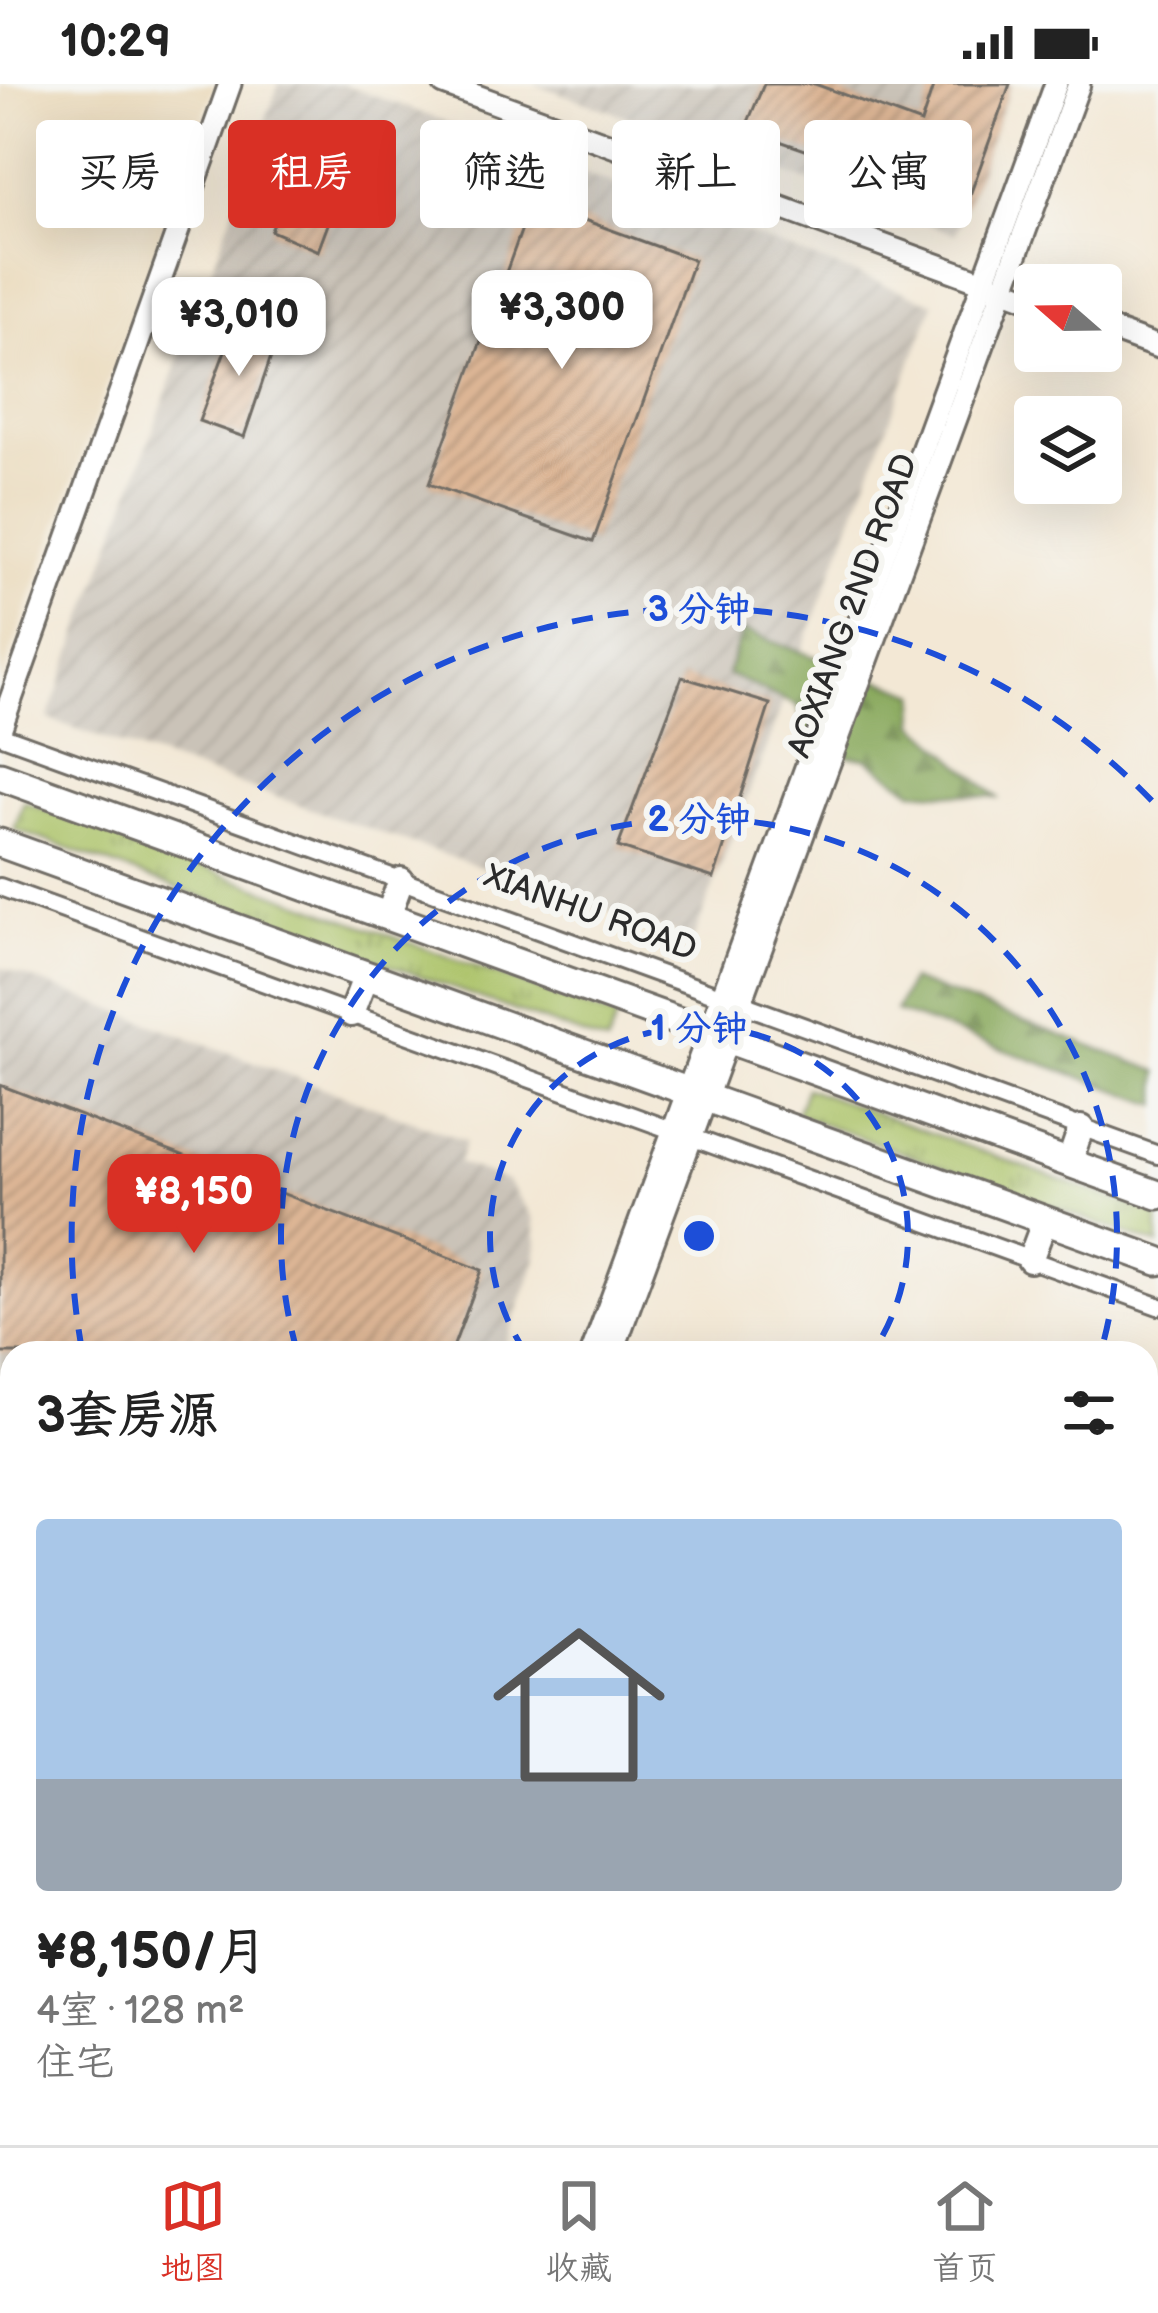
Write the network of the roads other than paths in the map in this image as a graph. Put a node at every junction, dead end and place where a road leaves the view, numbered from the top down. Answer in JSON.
{"nodes":[{"id":1,"x":230,"y":84,"type":"edge"},
{"id":2,"x":444,"y":84,"type":"edge"},
{"id":3,"x":1056,"y":84,"type":"edge"},
{"id":4,"x":1079,"y":84,"type":"edge"},
{"id":5,"x":994,"y":286,"type":"junction"},
{"id":6,"x":1014,"y":294,"type":"edge"},
{"id":7,"x":1122,"y":334,"type":"edge"},
{"id":8,"x":1158,"y":347,"type":"edge"},
{"id":9,"x":0,"y":732,"type":"edge"},
{"id":10,"x":0,"y":776,"type":"edge"},
{"id":11,"x":0,"y":843,"type":"edge"},
{"id":12,"x":401,"y":880,"type":"junction"},
{"id":13,"x":0,"y":886,"type":"edge"},
{"id":14,"x":388,"y":916,"type":"junction"},
{"id":15,"x":366,"y":975,"type":"junction"},
{"id":16,"x":730,"y":1000,"type":"junction"},
{"id":17,"x":351,"y":1014,"type":"junction"},
{"id":18,"x":718,"y":1036,"type":"junction"},
{"id":19,"x":697,"y":1094,"type":"junction"},
{"id":20,"x":1082,"y":1127,"type":"junction"},
{"id":21,"x":682,"y":1134,"type":"junction"},
{"id":22,"x":1158,"y":1155,"type":"edge"},
{"id":23,"x":1069,"y":1163,"type":"junction"},
{"id":24,"x":1158,"y":1196,"type":"edge"},
{"id":25,"x":1046,"y":1220,"type":"junction"},
{"id":26,"x":1030,"y":1260,"type":"junction"},
{"id":27,"x":1158,"y":1261,"type":"edge"},
{"id":28,"x":1158,"y":1306,"type":"edge"},
{"id":29,"x":597,"y":1341,"type":"edge"},
{"id":30,"x":617,"y":1341,"type":"edge"}],
"edges":[{"from":1,"to":9,"type":"street"},
{"from":2,"to":5,"type":"street"},
{"from":3,"to":5,"type":"street","name":"AOXIANG 2ND ROAD"},
{"from":4,"to":5,"type":"street","name":"AOXIANG 2ND ROAD"},
{"from":5,"to":6,"type":"street"},
{"from":5,"to":16,"type":"street","name":"AOXIANG 2ND ROAD"},
{"from":7,"to":8,"type":"street"},
{"from":9,"to":12,"type":"street","name":"XIANHU ROAD"},
{"from":10,"to":14,"type":"main road"},
{"from":11,"to":15,"type":"main road"},
{"from":12,"to":14,"type":"main road"},
{"from":12,"to":16,"type":"street","name":"XIANHU ROAD"},
{"from":13,"to":17,"type":"street"},
{"from":14,"to":18,"type":"main road"},
{"from":15,"to":17,"type":"main road"},
{"from":15,"to":19,"type":"main road"},
{"from":16,"to":18,"type":"street","name":"AOXIANG 2ND ROAD"},
{"from":16,"to":20,"type":"street","name":"XIANHU ROAD"},
{"from":17,"to":21,"type":"street"},
{"from":18,"to":19,"type":"street","name":"AOXIANG 2ND ROAD"},
{"from":18,"to":23,"type":"main road"},
{"from":19,"to":21,"type":"street","name":"AOXIANG 2ND ROAD"},
{"from":19,"to":25,"type":"main road"},
{"from":20,"to":22,"type":"street","name":"XIANHU ROAD"},
{"from":20,"to":23,"type":"main road"},
{"from":21,"to":26,"type":"street"},
{"from":21,"to":29,"type":"street","name":"AOXIANG 2ND ROAD"},
{"from":21,"to":30,"type":"street","name":"AOXIANG 2ND ROAD"},
{"from":23,"to":24,"type":"main road"},
{"from":25,"to":26,"type":"main road"},
{"from":25,"to":27,"type":"main road"},
{"from":26,"to":28,"type":"street"}]}
